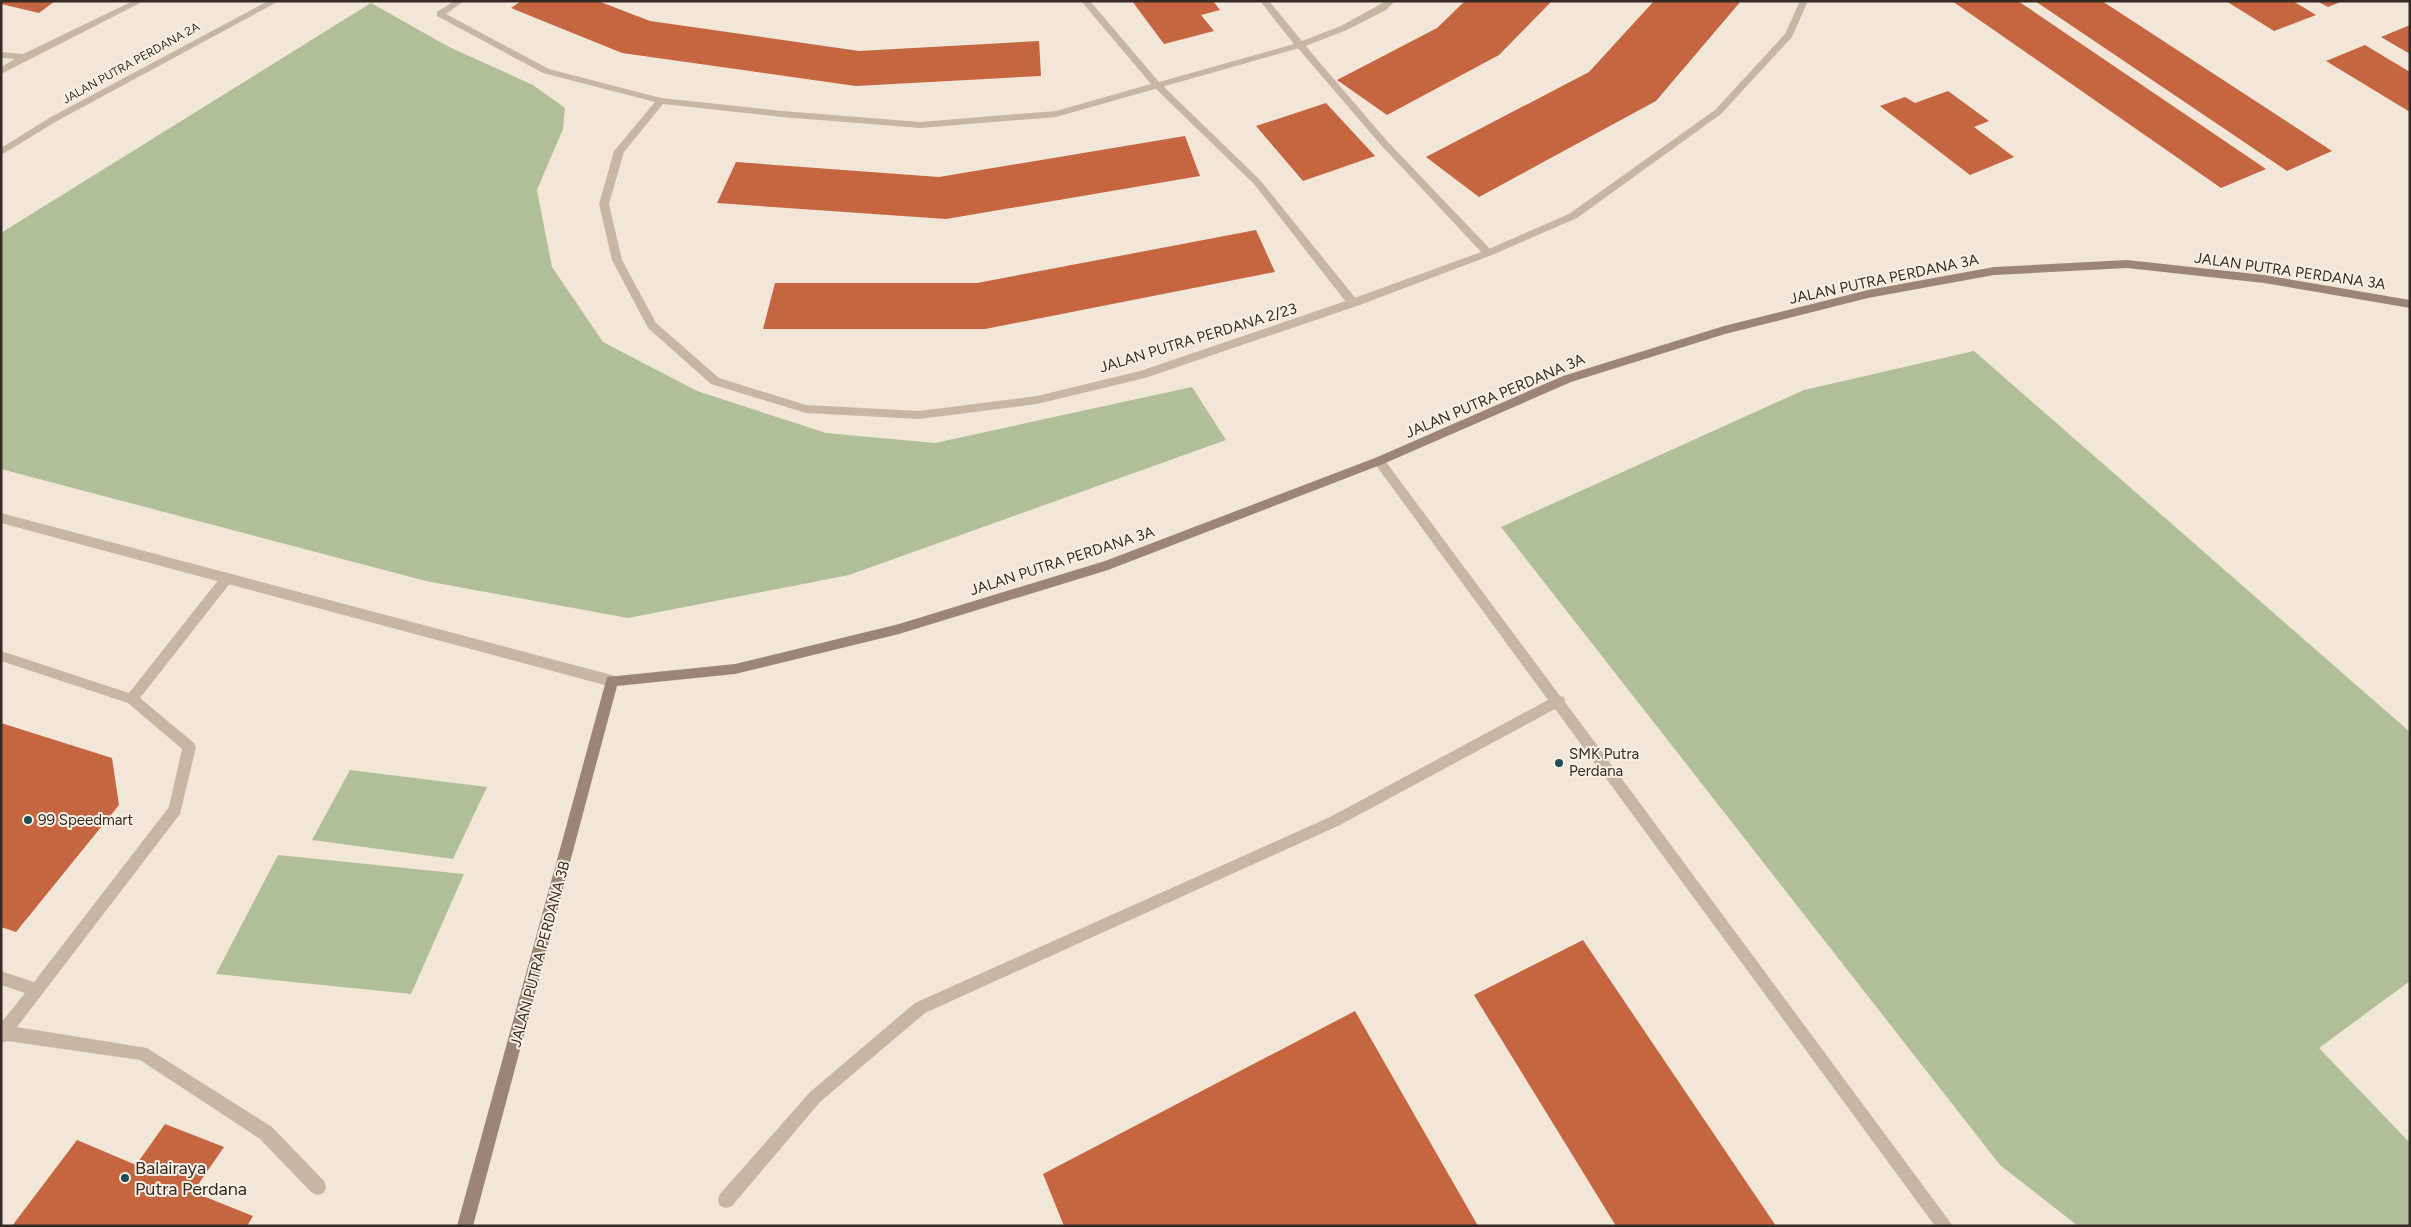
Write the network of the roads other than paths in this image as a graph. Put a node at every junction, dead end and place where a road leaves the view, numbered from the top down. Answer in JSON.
{"nodes":[{"id":1,"x":140,"y":1,"type":"edge"},
{"id":2,"x":275,"y":1,"type":"edge"},
{"id":3,"x":460,"y":1,"type":"edge"},
{"id":4,"x":1085,"y":1,"type":"edge"},
{"id":5,"x":1264,"y":1,"type":"edge"},
{"id":6,"x":1391,"y":1,"type":"edge"},
{"id":7,"x":1804,"y":1,"type":"edge"},
{"id":8,"x":1300,"y":45,"type":"junction"},
{"id":9,"x":1,"y":55,"type":"edge"},
{"id":10,"x":24,"y":57,"type":"junction"},
{"id":11,"x":1,"y":70,"type":"edge"},
{"id":12,"x":1158,"y":86,"type":"junction"},
{"id":13,"x":661,"y":102,"type":"junction"},
{"id":14,"x":1,"y":152,"type":"edge"},
{"id":15,"x":1488,"y":253,"type":"junction"},
{"id":16,"x":1353,"y":303,"type":"junction"},
{"id":17,"x":2410,"y":304,"type":"edge"},
{"id":18,"x":1379,"y":461,"type":"junction"},
{"id":19,"x":1,"y":518,"type":"edge"},
{"id":20,"x":227,"y":578,"type":"junction"},
{"id":21,"x":1,"y":656,"type":"edge"},
{"id":22,"x":612,"y":681,"type":"junction"},
{"id":23,"x":132,"y":699,"type":"junction"},
{"id":24,"x":1558,"y":701,"type":"junction"},
{"id":25,"x":1,"y":978,"type":"edge"},
{"id":26,"x":37,"y":990,"type":"junction"},
{"id":27,"x":2,"y":1035,"type":"edge"},
{"id":28,"x":318,"y":1187,"type":"dead end"},
{"id":29,"x":726,"y":1200,"type":"dead end"},
{"id":30,"x":465,"y":1226,"type":"edge"},
{"id":31,"x":1945,"y":1226,"type":"edge"}],
"edges":[{"from":1,"to":10,"type":"street"},
{"from":2,"to":14,"type":"street","name":"JALAN PUTRA PERDANA 2A"},
{"from":3,"to":13,"type":"street"},
{"from":4,"to":12,"type":"street"},
{"from":5,"to":8,"type":"street"},
{"from":6,"to":8,"type":"street"},
{"from":7,"to":15,"type":"street","name":"JALAN PUTRA PERDANA 2/23"},
{"from":8,"to":12,"type":"street"},
{"from":8,"to":15,"type":"street"},
{"from":9,"to":10,"type":"street"},
{"from":10,"to":11,"type":"street"},
{"from":12,"to":13,"type":"street"},
{"from":12,"to":16,"type":"street"},
{"from":13,"to":16,"type":"street","name":"JALAN PUTRA PERDANA 2/23"},
{"from":15,"to":16,"type":"street","name":"JALAN PUTRA PERDANA 2/23"},
{"from":17,"to":18,"type":"street","name":"JALAN PUTRA PERDANA 3A"},
{"from":18,"to":22,"type":"street","name":"JALAN PUTRA PERDANA 3A"},
{"from":18,"to":24,"type":"street"},
{"from":19,"to":20,"type":"street"},
{"from":20,"to":22,"type":"street"},
{"from":20,"to":23,"type":"street"},
{"from":21,"to":23,"type":"street"},
{"from":22,"to":30,"type":"street","name":"JALAN PUTRA PERDANA 3B"},
{"from":23,"to":26,"type":"street"},
{"from":24,"to":29,"type":"street"},
{"from":24,"to":31,"type":"street"},
{"from":25,"to":26,"type":"street"},
{"from":26,"to":27,"type":"street"},
{"from":27,"to":28,"type":"street"}]}
